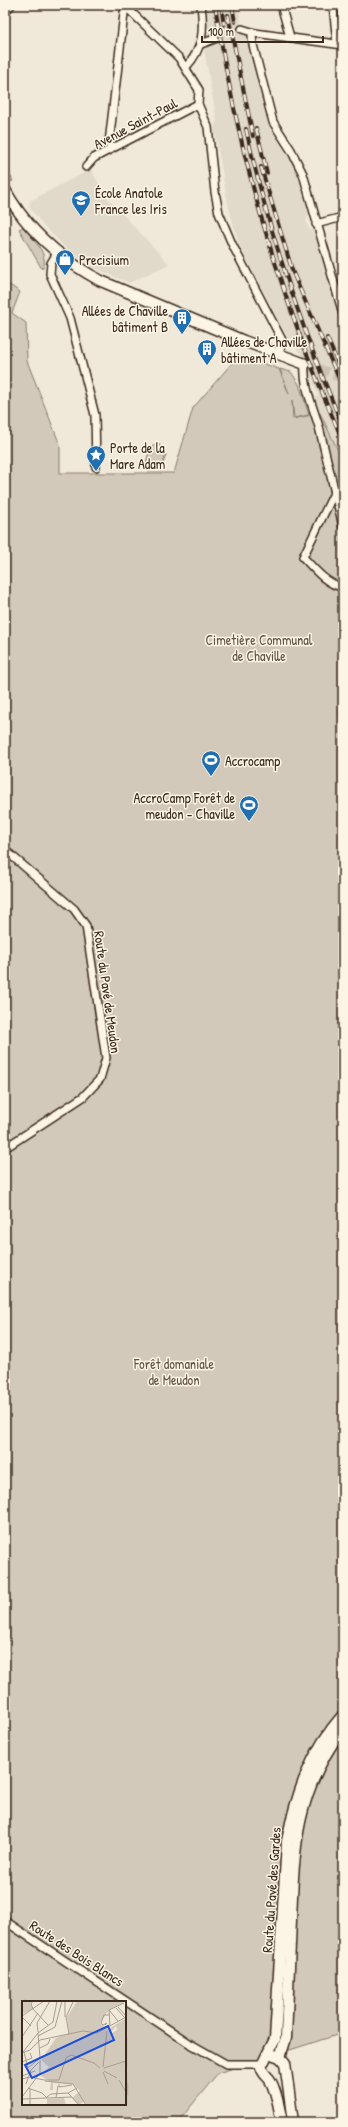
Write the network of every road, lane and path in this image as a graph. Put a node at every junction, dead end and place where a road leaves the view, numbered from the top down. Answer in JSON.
{"nodes":[{"id":1,"x":10,"y":5,"type":"edge"},
{"id":2,"x":124,"y":5,"type":"edge"},
{"id":3,"x":201,"y":5,"type":"edge"},
{"id":4,"x":281,"y":5,"type":"edge"},
{"id":5,"x":333,"y":5,"type":"edge"},
{"id":6,"x":5,"y":10,"type":"edge"},
{"id":7,"x":242,"y":29,"type":"dead end"},
{"id":8,"x":255,"y":33,"type":"junction"},
{"id":9,"x":290,"y":37,"type":"junction"},
{"id":10,"x":217,"y":38,"type":"dead end"},
{"id":11,"x":201,"y":44,"type":"junction"},
{"id":12,"x":340,"y":44,"type":"edge"},
{"id":13,"x":186,"y":67,"type":"junction"},
{"id":14,"x":198,"y":104,"type":"junction"},
{"id":15,"x":111,"y":148,"type":"junction"},
{"id":16,"x":86,"y":167,"type":"dead end"},
{"id":17,"x":5,"y":190,"type":"edge"},
{"id":18,"x":343,"y":217,"type":"edge"},
{"id":19,"x":316,"y":224,"type":"junction"},
{"id":20,"x":57,"y":253,"type":"junction"},
{"id":21,"x":343,"y":314,"type":"edge"},
{"id":22,"x":279,"y":354,"type":"junction"},
{"id":23,"x":305,"y":364,"type":"joint"},
{"id":24,"x":96,"y":467,"type":"dead end"},
{"id":25,"x":335,"y":490,"type":"junction"},
{"id":26,"x":343,"y":526,"type":"edge"},
{"id":27,"x":343,"y":587,"type":"edge"},
{"id":28,"x":5,"y":850,"type":"edge"},
{"id":29,"x":5,"y":1148,"type":"edge"},
{"id":30,"x":343,"y":1715,"type":"edge"},
{"id":31,"x":343,"y":1728,"type":"edge"},
{"id":32,"x":5,"y":1921,"type":"edge"},
{"id":33,"x":126,"y":2001,"type":"edge"},
{"id":34,"x":126,"y":2001,"type":"edge"},
{"id":35,"x":268,"y":2056,"type":"junction"},
{"id":36,"x":280,"y":2057,"type":"junction"},
{"id":37,"x":261,"y":2064,"type":"junction"},
{"id":38,"x":284,"y":2072,"type":"junction"},
{"id":39,"x":269,"y":2078,"type":"junction"},
{"id":40,"x":282,"y":2122,"type":"edge"},
{"id":41,"x":293,"y":2122,"type":"edge"}],
"edges":[{"from":1,"to":6,"type":"street"},
{"from":2,"to":13,"type":"street"},
{"from":2,"to":15,"type":"street"},
{"from":3,"to":11,"type":"street"},
{"from":4,"to":9,"type":"street"},
{"from":5,"to":12,"type":"street"},
{"from":7,"to":8,"type":"street"},
{"from":8,"to":9,"type":"street"},
{"from":8,"to":19,"type":"street"},
{"from":9,"to":12,"type":"street"},
{"from":10,"to":11,"type":"street"},
{"from":11,"to":13,"type":"street"},
{"from":13,"to":14,"type":"street"},
{"from":14,"to":15,"type":"street","name":"Avenue Saint-Paul"},
{"from":14,"to":22,"type":"street"},
{"from":15,"to":16,"type":"street","name":"Avenue Saint-Paul"},
{"from":17,"to":20,"type":"main road"},
{"from":18,"to":19,"type":"street"},
{"from":19,"to":21,"type":"street"},
{"from":20,"to":22,"type":"main road"},
{"from":20,"to":24,"type":"street"},
{"from":22,"to":23,"type":"main road"},
{"from":23,"to":25,"type":"street"},
{"from":25,"to":26,"type":"street"},
{"from":25,"to":27,"type":"street"},
{"from":28,"to":29,"type":"street","name":"Route du Pavé de Meudon"},
{"from":30,"to":35,"type":"main road","name":"Route du Pavé des Gardes"},
{"from":31,"to":36,"type":"main road","name":"Route du Pavé des Gardes"},
{"from":32,"to":34,"type":"street","name":"Route des Bois Blancs"},
{"from":33,"to":37,"type":"street","name":"Route des Bois Blancs"},
{"from":35,"to":36,"type":"main road"},
{"from":35,"to":37,"type":"main road","name":"Route du Pavé des Gardes"},
{"from":36,"to":38,"type":"main road"},
{"from":37,"to":39,"type":"main road"},
{"from":38,"to":39,"type":"main road"},
{"from":38,"to":41,"type":"main road"},
{"from":39,"to":40,"type":"main road"}]}
